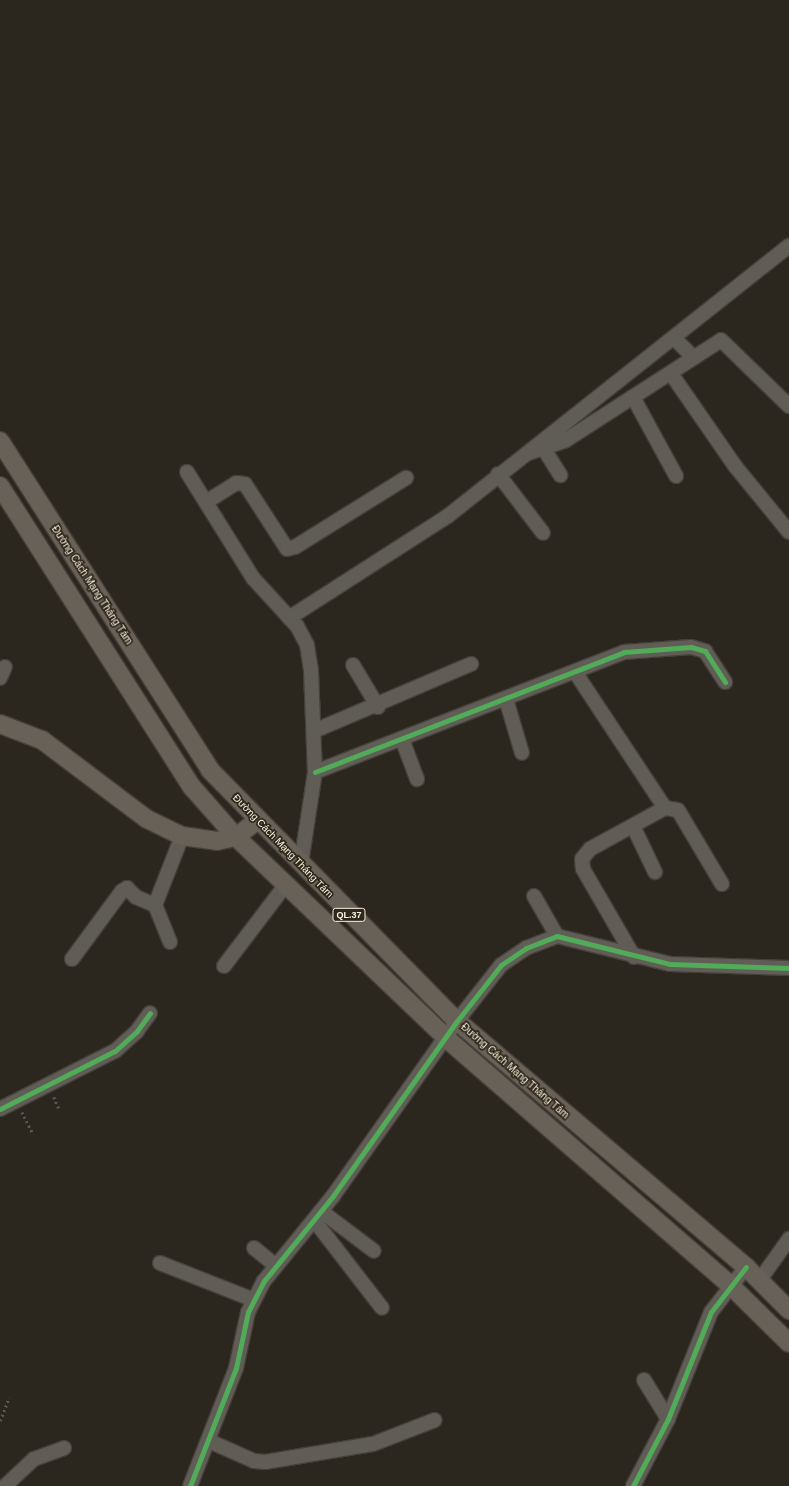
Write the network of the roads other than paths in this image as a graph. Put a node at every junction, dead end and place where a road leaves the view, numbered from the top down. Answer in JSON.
{"nodes":[{"id":1,"x":789,"y":246,"type":"edge"},
{"id":2,"x":674,"y":338,"type":"junction"},
{"id":3,"x":694,"y":358,"type":"junction"},
{"id":4,"x":672,"y":375,"type":"junction"},
{"id":5,"x":633,"y":396,"type":"junction"},
{"id":6,"x":789,"y":406,"type":"edge"},
{"id":7,"x":0,"y":441,"type":"edge"},
{"id":8,"x":544,"y":449,"type":"junction"},
{"id":9,"x":524,"y":454,"type":"junction"},
{"id":10,"x":187,"y":472,"type":"dead end"},
{"id":11,"x":498,"y":474,"type":"junction"},
{"id":12,"x":560,"y":475,"type":"dead end"},
{"id":13,"x":676,"y":476,"type":"dead end"},
{"id":14,"x":406,"y":478,"type":"dead end"},
{"id":15,"x":0,"y":486,"type":"edge"},
{"id":16,"x":206,"y":502,"type":"junction"},
{"id":17,"x":789,"y":532,"type":"edge"},
{"id":18,"x":543,"y":533,"type":"dead end"},
{"id":19,"x":289,"y":618,"type":"junction"},
{"id":20,"x":471,"y":664,"type":"dead end"},
{"id":21,"x":353,"y":665,"type":"dead end"},
{"id":22,"x":575,"y":672,"type":"junction"},
{"id":23,"x":725,"y":682,"type":"dead end"},
{"id":24,"x":506,"y":699,"type":"junction"},
{"id":25,"x":378,"y":706,"type":"junction"},
{"id":26,"x":0,"y":724,"type":"edge"},
{"id":27,"x":314,"y":731,"type":"junction"},
{"id":28,"x":402,"y":739,"type":"junction"},
{"id":29,"x":522,"y":753,"type":"dead end"},
{"id":30,"x":315,"y":772,"type":"junction"},
{"id":31,"x":417,"y":779,"type":"dead end"},
{"id":32,"x":665,"y":808,"type":"junction"},
{"id":33,"x":258,"y":820,"type":"junction"},
{"id":34,"x":632,"y":826,"type":"junction"},
{"id":35,"x":182,"y":836,"type":"junction"},
{"id":36,"x":236,"y":836,"type":"junction"},
{"id":37,"x":301,"y":864,"type":"junction"},
{"id":38,"x":655,"y":872,"type":"dead end"},
{"id":39,"x":287,"y":883,"type":"junction"},
{"id":40,"x":722,"y":884,"type":"dead end"},
{"id":41,"x":534,"y":896,"type":"dead end"},
{"id":42,"x":155,"y":905,"type":"junction"},
{"id":43,"x":557,"y":936,"type":"junction"},
{"id":44,"x":170,"y":942,"type":"dead end"},
{"id":45,"x":634,"y":956,"type":"junction"},
{"id":46,"x":72,"y":959,"type":"dead end"},
{"id":47,"x":224,"y":966,"type":"dead end"},
{"id":48,"x":789,"y":968,"type":"edge"},
{"id":49,"x":150,"y":1012,"type":"dead end"},
{"id":50,"x":457,"y":1021,"type":"junction"},
{"id":51,"x":446,"y":1038,"type":"junction"},
{"id":52,"x":0,"y":1109,"type":"edge"},
{"id":53,"x":317,"y":1215,"type":"junction"},
{"id":54,"x":789,"y":1239,"type":"edge"},
{"id":55,"x":254,"y":1248,"type":"dead end"},
{"id":56,"x":374,"y":1251,"type":"dead end"},
{"id":57,"x":160,"y":1263,"type":"dead end"},
{"id":58,"x":276,"y":1266,"type":"junction"},
{"id":59,"x":746,"y":1267,"type":"junction"},
{"id":60,"x":760,"y":1281,"type":"junction"},
{"id":61,"x":731,"y":1286,"type":"junction"},
{"id":62,"x":254,"y":1300,"type":"junction"},
{"id":63,"x":382,"y":1308,"type":"dead end"},
{"id":64,"x":789,"y":1310,"type":"edge"},
{"id":65,"x":789,"y":1343,"type":"edge"},
{"id":66,"x":644,"y":1380,"type":"dead end"},
{"id":67,"x":668,"y":1419,"type":"junction"},
{"id":68,"x":435,"y":1420,"type":"dead end"},
{"id":69,"x":209,"y":1441,"type":"junction"},
{"id":70,"x":64,"y":1448,"type":"dead end"},
{"id":71,"x":5,"y":1486,"type":"edge"},
{"id":72,"x":190,"y":1486,"type":"edge"},
{"id":73,"x":633,"y":1486,"type":"edge"}],
"edges":[{"from":1,"to":2,"type":"street"},
{"from":2,"to":3,"type":"street"},
{"from":2,"to":9,"type":"street"},
{"from":3,"to":4,"type":"street"},
{"from":3,"to":6,"type":"street"},
{"from":4,"to":5,"type":"street"},
{"from":4,"to":17,"type":"street"},
{"from":5,"to":8,"type":"street"},
{"from":5,"to":13,"type":"street"},
{"from":7,"to":33,"type":"main road","name":"Đường Cách Mạng Tháng Tám","number":"QL.37"},
{"from":8,"to":9,"type":"street"},
{"from":8,"to":12,"type":"street"},
{"from":9,"to":11,"type":"street"},
{"from":10,"to":16,"type":"street"},
{"from":11,"to":18,"type":"street"},
{"from":11,"to":19,"type":"street"},
{"from":14,"to":16,"type":"street"},
{"from":15,"to":36,"type":"main road","name":"Đường Cách Mạng Tháng Tám","number":"QL.37"},
{"from":16,"to":19,"type":"street"},
{"from":19,"to":27,"type":"street"},
{"from":20,"to":25,"type":"street"},
{"from":21,"to":25,"type":"street"},
{"from":22,"to":23,"type":"street"},
{"from":22,"to":24,"type":"street"},
{"from":22,"to":32,"type":"street"},
{"from":24,"to":28,"type":"street"},
{"from":24,"to":29,"type":"street"},
{"from":25,"to":27,"type":"street"},
{"from":26,"to":35,"type":"main road"},
{"from":27,"to":30,"type":"street"},
{"from":28,"to":30,"type":"street"},
{"from":28,"to":31,"type":"street"},
{"from":30,"to":37,"type":"street"},
{"from":32,"to":34,"type":"street"},
{"from":32,"to":40,"type":"street"},
{"from":33,"to":36,"type":"main road"},
{"from":33,"to":37,"type":"main road","name":"Đường Cách Mạng Tháng Tám","number":"QL.37"},
{"from":34,"to":38,"type":"street"},
{"from":34,"to":45,"type":"street"},
{"from":35,"to":36,"type":"main road"},
{"from":35,"to":42,"type":"street"},
{"from":36,"to":39,"type":"main road","name":"Đường Cách Mạng Tháng Tám","number":"QL.37"},
{"from":37,"to":50,"type":"main road","name":"Đường Cách Mạng Tháng Tám","number":"QL.37"},
{"from":39,"to":47,"type":"street"},
{"from":39,"to":51,"type":"main road","name":"Đường Cách Mạng Tháng Tám","number":"QL.37"},
{"from":41,"to":43,"type":"street"},
{"from":42,"to":44,"type":"street"},
{"from":42,"to":46,"type":"street"},
{"from":43,"to":45,"type":"street"},
{"from":43,"to":50,"type":"street"},
{"from":45,"to":48,"type":"street"},
{"from":49,"to":52,"type":"street"},
{"from":50,"to":51,"type":"street"},
{"from":50,"to":59,"type":"main road","name":"Đường Cách Mạng Tháng Tám","number":"QL.37"},
{"from":51,"to":53,"type":"street"},
{"from":51,"to":61,"type":"main road","name":"Đường Cách Mạng Tháng Tám","number":"QL.37"},
{"from":53,"to":56,"type":"street"},
{"from":53,"to":58,"type":"street"},
{"from":53,"to":63,"type":"street"},
{"from":54,"to":60,"type":"street"},
{"from":55,"to":58,"type":"street"},
{"from":57,"to":62,"type":"street"},
{"from":58,"to":62,"type":"street"},
{"from":59,"to":60,"type":"main road","name":"Đường Cách Mạng Tháng Tám","number":"QL.37"},
{"from":59,"to":61,"type":"street"},
{"from":60,"to":64,"type":"main road","name":"Đường Cách Mạng Tháng Tám","number":"QL.37"},
{"from":61,"to":65,"type":"main road","name":"Đường Cách Mạng Tháng Tám","number":"QL.37"},
{"from":61,"to":67,"type":"street"},
{"from":62,"to":69,"type":"street"},
{"from":66,"to":67,"type":"street"},
{"from":67,"to":73,"type":"street"},
{"from":68,"to":69,"type":"street"},
{"from":69,"to":72,"type":"street"},
{"from":70,"to":71,"type":"street"}]}
